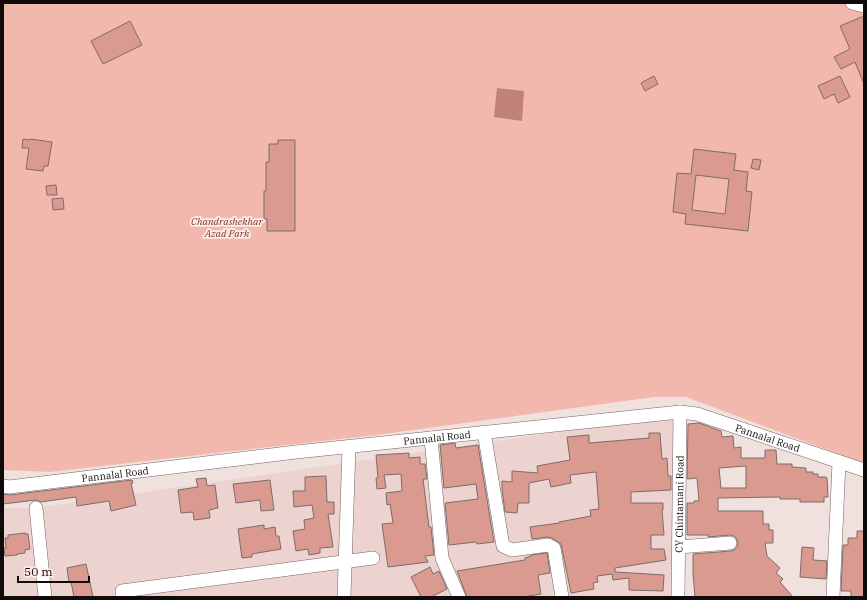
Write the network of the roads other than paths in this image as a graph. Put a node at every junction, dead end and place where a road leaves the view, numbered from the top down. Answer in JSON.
{"nodes":[{"id":1,"x":852,"y":3,"type":"edge"},
{"id":2,"x":864,"y":6,"type":"edge"},
{"id":3,"x":680,"y":412,"type":"junction"},
{"id":4,"x":484,"y":432,"type":"junction"},
{"id":5,"x":431,"y":438,"type":"junction"},
{"id":6,"x":349,"y":447,"type":"junction"},
{"id":7,"x":839,"y":462,"type":"junction"},
{"id":8,"x":864,"y":470,"type":"edge"},
{"id":9,"x":3,"y":486,"type":"edge"},
{"id":10,"x":36,"y":508,"type":"dead end"},
{"id":11,"x":730,"y":543,"type":"dead end"},
{"id":12,"x":679,"y":547,"type":"junction"},
{"id":13,"x":373,"y":558,"type":"dead end"},
{"id":14,"x":345,"y":562,"type":"junction"},
{"id":15,"x":45,"y":597,"type":"edge"},
{"id":16,"x":122,"y":597,"type":"edge"},
{"id":17,"x":344,"y":597,"type":"edge"},
{"id":18,"x":459,"y":597,"type":"edge"},
{"id":19,"x":562,"y":597,"type":"edge"},
{"id":20,"x":678,"y":597,"type":"edge"},
{"id":21,"x":833,"y":597,"type":"edge"}],
"edges":[{"from":1,"to":2,"type":"street"},
{"from":3,"to":4,"type":"street","name":"Pannalal Road"},
{"from":3,"to":7,"type":"street","name":"Pannalal Road"},
{"from":3,"to":12,"type":"street","name":"CY Chintamani Road"},
{"from":4,"to":5,"type":"street","name":"Pannalal Road"},
{"from":4,"to":19,"type":"street"},
{"from":5,"to":6,"type":"street","name":"Pannalal Road"},
{"from":5,"to":18,"type":"street"},
{"from":6,"to":9,"type":"street","name":"Pannalal Road"},
{"from":6,"to":14,"type":"street"},
{"from":7,"to":8,"type":"street","name":"Pannalal Road"},
{"from":7,"to":21,"type":"street"},
{"from":10,"to":15,"type":"street"},
{"from":11,"to":12,"type":"street"},
{"from":12,"to":20,"type":"street","name":"CY Chintamani Road"},
{"from":13,"to":14,"type":"street"},
{"from":14,"to":16,"type":"street"},
{"from":14,"to":17,"type":"street"}]}
